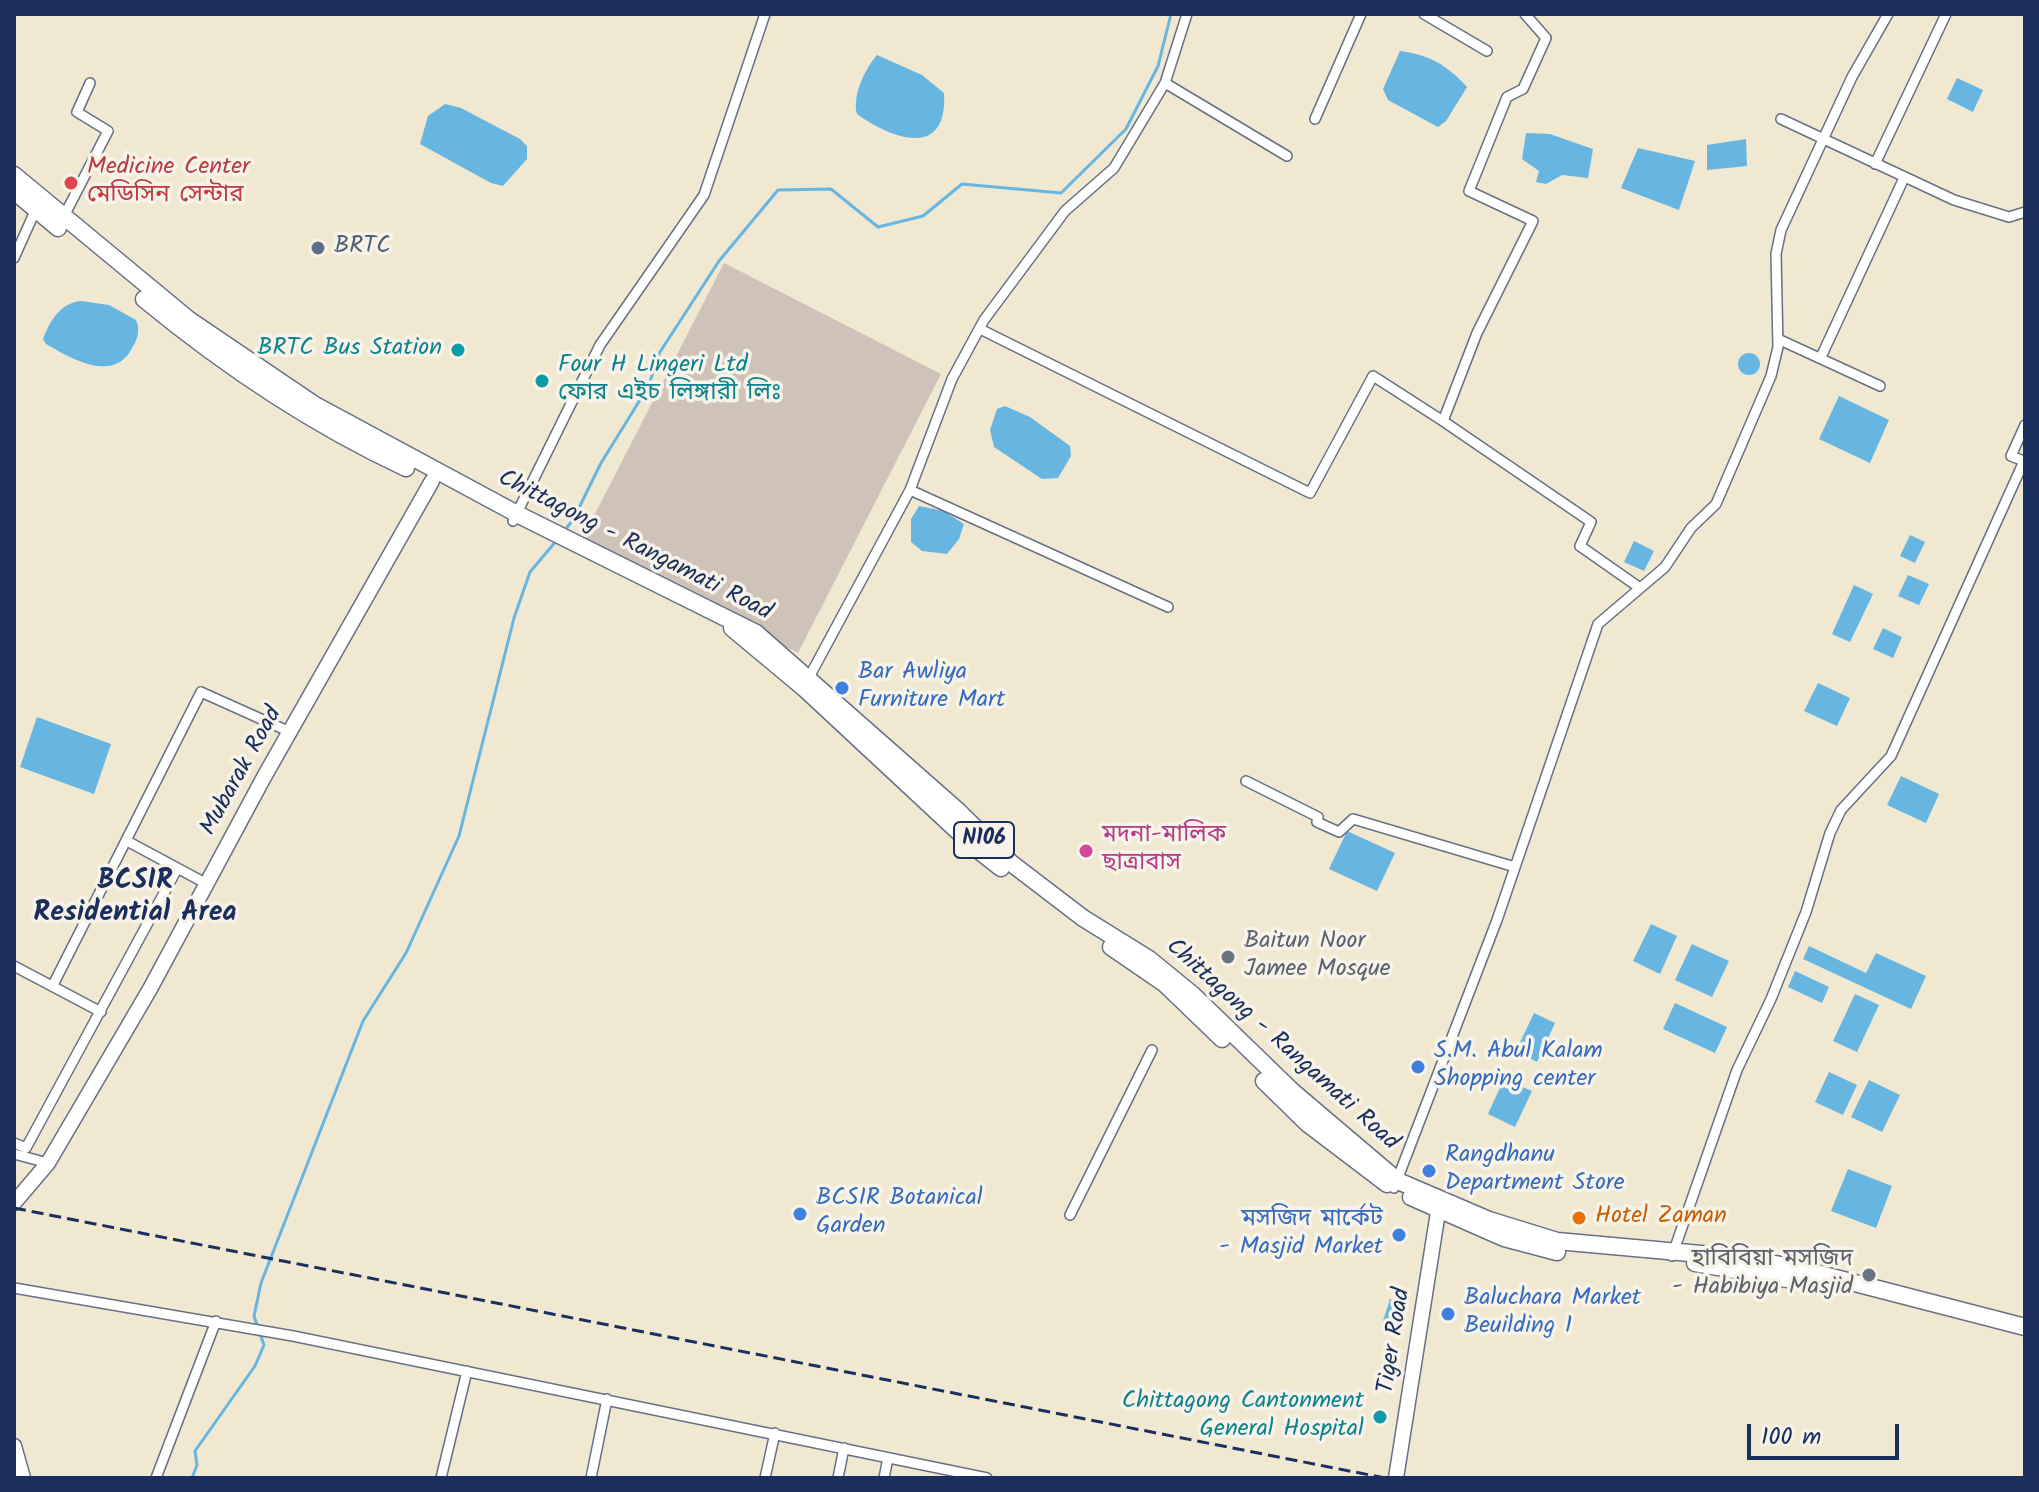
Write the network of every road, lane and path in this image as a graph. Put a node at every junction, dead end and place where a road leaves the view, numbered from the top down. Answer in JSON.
{"nodes":[{"id":1,"x":765,"y":14,"type":"edge"},
{"id":2,"x":1187,"y":14,"type":"edge"},
{"id":3,"x":1361,"y":14,"type":"edge"},
{"id":4,"x":1424,"y":14,"type":"edge"},
{"id":5,"x":1525,"y":14,"type":"edge"},
{"id":6,"x":1888,"y":14,"type":"edge"},
{"id":7,"x":1946,"y":14,"type":"edge"},
{"id":8,"x":1487,"y":51,"type":"dead end"},
{"id":9,"x":90,"y":83,"type":"dead end"},
{"id":10,"x":1165,"y":83,"type":"junction"},
{"id":11,"x":1315,"y":119,"type":"dead end"},
{"id":12,"x":1781,"y":119,"type":"dead end"},
{"id":13,"x":1822,"y":139,"type":"junction"},
{"id":14,"x":1287,"y":156,"type":"dead end"},
{"id":15,"x":1875,"y":164,"type":"junction"},
{"id":16,"x":14,"y":175,"type":"edge"},
{"id":17,"x":1904,"y":178,"type":"junction"},
{"id":18,"x":14,"y":191,"type":"edge"},
{"id":19,"x":36,"y":209,"type":"junction"},
{"id":20,"x":2025,"y":212,"type":"edge"},
{"id":21,"x":63,"y":218,"type":"junction"},
{"id":22,"x":14,"y":258,"type":"edge"},
{"id":23,"x":980,"y":329,"type":"junction"},
{"id":24,"x":1778,"y":339,"type":"junction"},
{"id":25,"x":1821,"y":357,"type":"junction"},
{"id":26,"x":1880,"y":386,"type":"dead end"},
{"id":27,"x":1443,"y":421,"type":"junction"},
{"id":28,"x":2025,"y":425,"type":"edge"},
{"id":29,"x":432,"y":481,"type":"junction"},
{"id":30,"x":910,"y":490,"type":"junction"},
{"id":31,"x":515,"y":518,"type":"junction"},
{"id":32,"x":1640,"y":588,"type":"junction"},
{"id":33,"x":1168,"y":607,"type":"dead end"},
{"id":34,"x":807,"y":683,"type":"junction"},
{"id":35,"x":290,"y":732,"type":"junction"},
{"id":36,"x":1246,"y":781,"type":"dead end"},
{"id":37,"x":127,"y":841,"type":"junction"},
{"id":38,"x":1515,"y":867,"type":"junction"},
{"id":39,"x":177,"y":869,"type":"junction"},
{"id":40,"x":207,"y":884,"type":"junction"},
{"id":41,"x":14,"y":966,"type":"edge"},
{"id":42,"x":53,"y":985,"type":"junction"},
{"id":43,"x":101,"y":1012,"type":"junction"},
{"id":44,"x":1152,"y":1050,"type":"dead end"},
{"id":45,"x":14,"y":1143,"type":"edge"},
{"id":46,"x":14,"y":1154,"type":"edge"},
{"id":47,"x":48,"y":1163,"type":"junction"},
{"id":48,"x":1396,"y":1184,"type":"junction"},
{"id":49,"x":14,"y":1203,"type":"edge"},
{"id":50,"x":1438,"y":1212,"type":"junction"},
{"id":51,"x":1070,"y":1215,"type":"dead end"},
{"id":52,"x":1672,"y":1255,"type":"junction"},
{"id":53,"x":14,"y":1288,"type":"edge"},
{"id":54,"x":216,"y":1321,"type":"junction"},
{"id":55,"x":2025,"y":1327,"type":"edge"},
{"id":56,"x":2025,"y":1338,"type":"edge"},
{"id":57,"x":467,"y":1371,"type":"junction"},
{"id":58,"x":607,"y":1399,"type":"junction"},
{"id":59,"x":775,"y":1433,"type":"junction"},
{"id":60,"x":14,"y":1446,"type":"edge"},
{"id":61,"x":844,"y":1448,"type":"junction"},
{"id":62,"x":888,"y":1458,"type":"junction"},
{"id":63,"x":23,"y":1478,"type":"edge"},
{"id":64,"x":156,"y":1478,"type":"edge"},
{"id":65,"x":441,"y":1478,"type":"edge"},
{"id":66,"x":591,"y":1478,"type":"edge"},
{"id":67,"x":765,"y":1478,"type":"edge"},
{"id":68,"x":838,"y":1478,"type":"edge"},
{"id":69,"x":884,"y":1478,"type":"edge"},
{"id":70,"x":987,"y":1478,"type":"edge"},
{"id":71,"x":1396,"y":1478,"type":"edge"}],
"edges":[{"from":1,"to":31,"type":"street"},
{"from":2,"to":10,"type":"street"},
{"from":3,"to":11,"type":"street"},
{"from":4,"to":8,"type":"street"},
{"from":5,"to":27,"type":"street"},
{"from":6,"to":13,"type":"street"},
{"from":7,"to":15,"type":"street"},
{"from":9,"to":21,"type":"street"},
{"from":10,"to":14,"type":"street"},
{"from":10,"to":23,"type":"street"},
{"from":12,"to":13,"type":"street"},
{"from":13,"to":15,"type":"street"},
{"from":13,"to":24,"type":"street"},
{"from":15,"to":17,"type":"street"},
{"from":16,"to":21,"type":"highway","name":"Chittagong - Rangamati Road","number":"N106"},
{"from":17,"to":20,"type":"street"},
{"from":17,"to":25,"type":"street"},
{"from":18,"to":19,"type":"highway","name":"Chittagong - Rangamati Road","number":"N106"},
{"from":19,"to":22,"type":"street"},
{"from":19,"to":29,"type":"highway","name":"Chittagong - Rangamati Road","number":"N106"},
{"from":21,"to":31,"type":"highway","name":"Chittagong - Rangamati Road","number":"N106"},
{"from":23,"to":27,"type":"street"},
{"from":23,"to":30,"type":"street"},
{"from":24,"to":25,"type":"street"},
{"from":24,"to":32,"type":"street"},
{"from":25,"to":26,"type":"street"},
{"from":27,"to":32,"type":"street"},
{"from":28,"to":52,"type":"street"},
{"from":29,"to":31,"type":"highway","name":"Chittagong - Rangamati Road","number":"N106"},
{"from":29,"to":35,"type":"street","name":"Mubarak Road"},
{"from":30,"to":33,"type":"street"},
{"from":30,"to":34,"type":"street"},
{"from":31,"to":34,"type":"highway","name":"Chittagong - Rangamati Road","number":"N106"},
{"from":32,"to":38,"type":"street"},
{"from":34,"to":48,"type":"highway","name":"Chittagong - Rangamati Road","number":"N106"},
{"from":35,"to":37,"type":"street"},
{"from":35,"to":40,"type":"street","name":"Mubarak Road"},
{"from":36,"to":38,"type":"street"},
{"from":37,"to":39,"type":"street"},
{"from":37,"to":42,"type":"street"},
{"from":38,"to":48,"type":"street"},
{"from":39,"to":40,"type":"street"},
{"from":39,"to":43,"type":"street"},
{"from":40,"to":47,"type":"street","name":"Mubarak Road"},
{"from":41,"to":42,"type":"street"},
{"from":42,"to":43,"type":"street"},
{"from":43,"to":45,"type":"street"},
{"from":44,"to":51,"type":"street"},
{"from":46,"to":47,"type":"street"},
{"from":47,"to":49,"type":"street","name":"Mubarak Road"},
{"from":48,"to":50,"type":"highway","name":"Chittagong - Rangamati Road","number":"N106"},
{"from":48,"to":52,"type":"highway","name":"Chittagong - Rangamati Road","number":"N106"},
{"from":50,"to":52,"type":"highway","name":"Chittagong - Rangamati Road","number":"N106"},
{"from":50,"to":71,"type":"street","name":"Tiger Road"},
{"from":52,"to":55,"type":"highway","name":"Chittagong - Rangamati Road","number":"N106"},
{"from":52,"to":56,"type":"highway","name":"Chittagong - Rangamati Road","number":"N106"},
{"from":53,"to":54,"type":"street"},
{"from":54,"to":57,"type":"street"},
{"from":54,"to":64,"type":"street"},
{"from":57,"to":58,"type":"street"},
{"from":57,"to":65,"type":"street"},
{"from":58,"to":59,"type":"street"},
{"from":58,"to":66,"type":"street"},
{"from":59,"to":61,"type":"street"},
{"from":59,"to":67,"type":"street"},
{"from":60,"to":63,"type":"street"},
{"from":61,"to":62,"type":"street"},
{"from":61,"to":68,"type":"street"},
{"from":62,"to":69,"type":"street"},
{"from":62,"to":70,"type":"street"}]}
